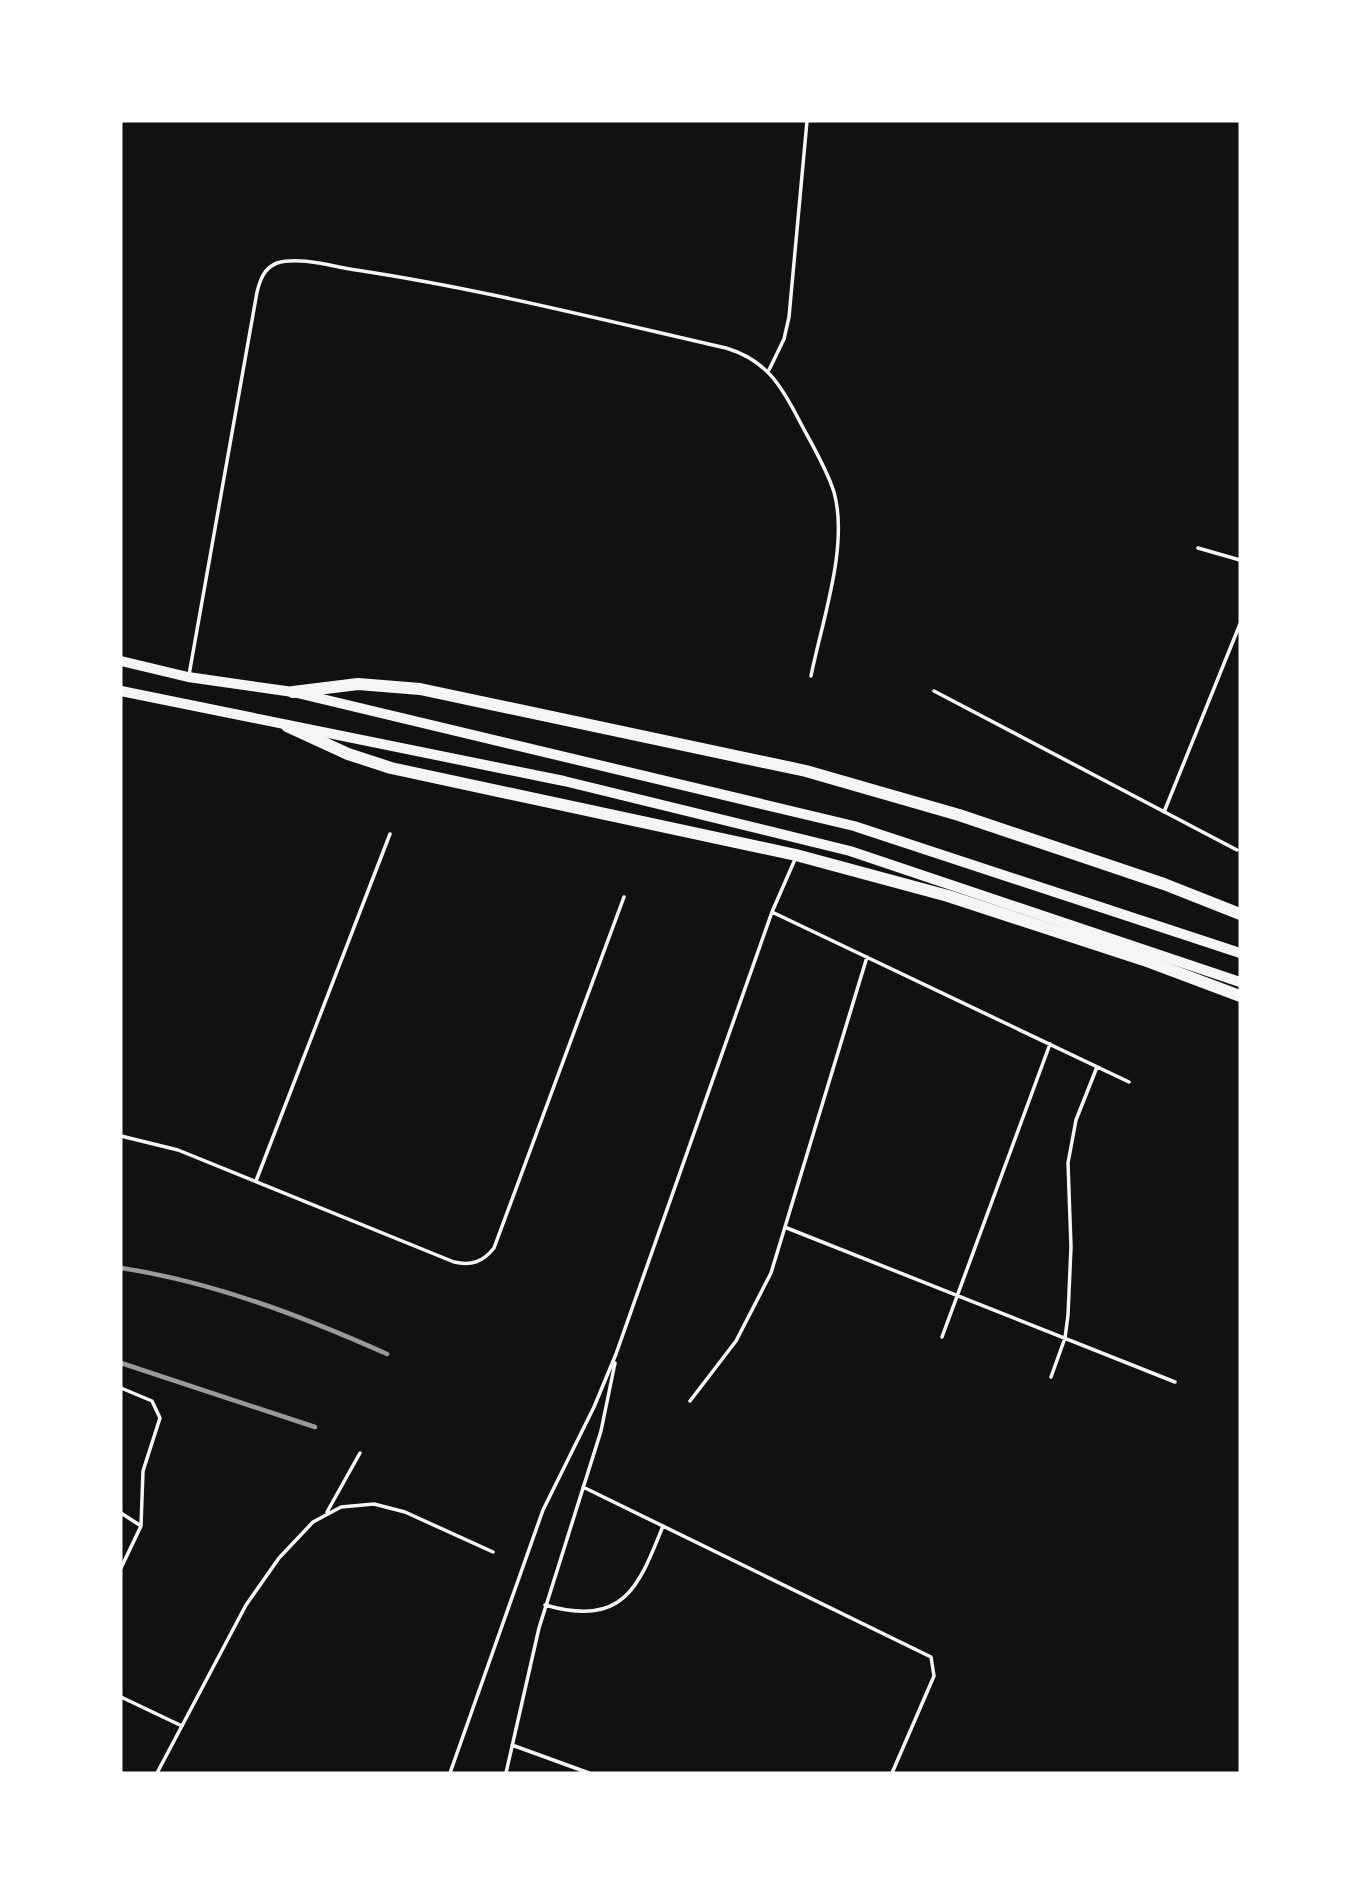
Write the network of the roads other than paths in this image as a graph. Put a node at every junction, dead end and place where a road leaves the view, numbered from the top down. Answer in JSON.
{"nodes":[{"id":1,"x":807,"y":121,"type":"edge"},
{"id":2,"x":769,"y":370,"type":"junction"},
{"id":3,"x":1198,"y":548,"type":"dead end"},
{"id":4,"x":1240,"y":560,"type":"edge"},
{"id":5,"x":1240,"y":624,"type":"edge"},
{"id":6,"x":121,"y":662,"type":"edge"},
{"id":7,"x":811,"y":676,"type":"dead end"},
{"id":8,"x":188,"y":677,"type":"junction"},
{"id":9,"x":121,"y":691,"type":"edge"},
{"id":10,"x":934,"y":691,"type":"dead end"},
{"id":11,"x":293,"y":692,"type":"junction"},
{"id":12,"x":287,"y":726,"type":"junction"},
{"id":13,"x":1164,"y":812,"type":"junction"},
{"id":14,"x":390,"y":834,"type":"dead end"},
{"id":15,"x":1237,"y":850,"type":"dead end"},
{"id":16,"x":796,"y":855,"type":"junction"},
{"id":17,"x":624,"y":897,"type":"dead end"},
{"id":18,"x":772,"y":912,"type":"junction"},
{"id":19,"x":1240,"y":914,"type":"edge"},
{"id":20,"x":1240,"y":953,"type":"edge"},
{"id":21,"x":867,"y":957,"type":"junction"},
{"id":22,"x":1240,"y":982,"type":"edge"},
{"id":23,"x":1240,"y":996,"type":"edge"},
{"id":24,"x":1050,"y":1044,"type":"junction"},
{"id":25,"x":1097,"y":1067,"type":"junction"},
{"id":26,"x":1129,"y":1082,"type":"dead end"},
{"id":27,"x":121,"y":1136,"type":"edge"},
{"id":28,"x":256,"y":1181,"type":"junction"},
{"id":29,"x":787,"y":1228,"type":"junction"},
{"id":30,"x":957,"y":1295,"type":"junction"},
{"id":31,"x":942,"y":1337,"type":"dead end"},
{"id":32,"x":1065,"y":1338,"type":"junction"},
{"id":33,"x":616,"y":1354,"type":"junction"},
{"id":34,"x":1051,"y":1377,"type":"dead end"},
{"id":35,"x":1175,"y":1381,"type":"dead end"},
{"id":36,"x":121,"y":1388,"type":"edge"},
{"id":37,"x":690,"y":1401,"type":"dead end"},
{"id":38,"x":360,"y":1453,"type":"dead end"},
{"id":39,"x":583,"y":1487,"type":"junction"},
{"id":40,"x":121,"y":1513,"type":"edge"},
{"id":41,"x":326,"y":1514,"type":"junction"},
{"id":42,"x":141,"y":1526,"type":"junction"},
{"id":43,"x":663,"y":1526,"type":"junction"},
{"id":44,"x":493,"y":1552,"type":"dead end"},
{"id":45,"x":121,"y":1568,"type":"edge"},
{"id":46,"x":545,"y":1605,"type":"junction"},
{"id":47,"x":121,"y":1697,"type":"edge"},
{"id":48,"x":183,"y":1727,"type":"junction"},
{"id":49,"x":512,"y":1745,"type":"junction"},
{"id":50,"x":157,"y":1773,"type":"edge"},
{"id":51,"x":450,"y":1773,"type":"edge"},
{"id":52,"x":506,"y":1773,"type":"edge"},
{"id":53,"x":589,"y":1773,"type":"edge"},
{"id":54,"x":892,"y":1773,"type":"edge"}],
"edges":[{"from":1,"to":2,"type":"lane"},
{"from":2,"to":7,"type":"lane"},
{"from":2,"to":8,"type":"lane"},
{"from":3,"to":4,"type":"lane"},
{"from":5,"to":13,"type":"lane"},
{"from":6,"to":8,"type":"main road"},
{"from":8,"to":11,"type":"main road"},
{"from":9,"to":12,"type":"main road"},
{"from":10,"to":13,"type":"lane"},
{"from":11,"to":19,"type":"highway"},
{"from":11,"to":20,"type":"main road"},
{"from":12,"to":16,"type":"highway"},
{"from":12,"to":22,"type":"main road"},
{"from":13,"to":15,"type":"lane"},
{"from":14,"to":28,"type":"lane"},
{"from":16,"to":18,"type":"lane"},
{"from":16,"to":23,"type":"highway"},
{"from":17,"to":28,"type":"lane"},
{"from":18,"to":21,"type":"lane"},
{"from":18,"to":33,"type":"lane"},
{"from":21,"to":24,"type":"lane"},
{"from":21,"to":29,"type":"lane"},
{"from":24,"to":25,"type":"lane"},
{"from":24,"to":30,"type":"lane"},
{"from":25,"to":26,"type":"lane"},
{"from":25,"to":32,"type":"lane"},
{"from":27,"to":28,"type":"lane"},
{"from":29,"to":30,"type":"lane"},
{"from":29,"to":37,"type":"lane"},
{"from":30,"to":31,"type":"lane"},
{"from":30,"to":32,"type":"lane"},
{"from":32,"to":34,"type":"lane"},
{"from":32,"to":35,"type":"lane"},
{"from":33,"to":39,"type":"lane"},
{"from":33,"to":51,"type":"lane"},
{"from":36,"to":42,"type":"lane"},
{"from":38,"to":41,"type":"lane"},
{"from":39,"to":43,"type":"lane"},
{"from":39,"to":46,"type":"lane"},
{"from":40,"to":42,"type":"lane"},
{"from":41,"to":44,"type":"lane"},
{"from":41,"to":48,"type":"lane"},
{"from":42,"to":45,"type":"lane"},
{"from":43,"to":46,"type":"lane"},
{"from":43,"to":54,"type":"lane"},
{"from":46,"to":49,"type":"lane"},
{"from":47,"to":48,"type":"lane"},
{"from":48,"to":50,"type":"lane"},
{"from":49,"to":52,"type":"lane"},
{"from":49,"to":53,"type":"lane"}]}
